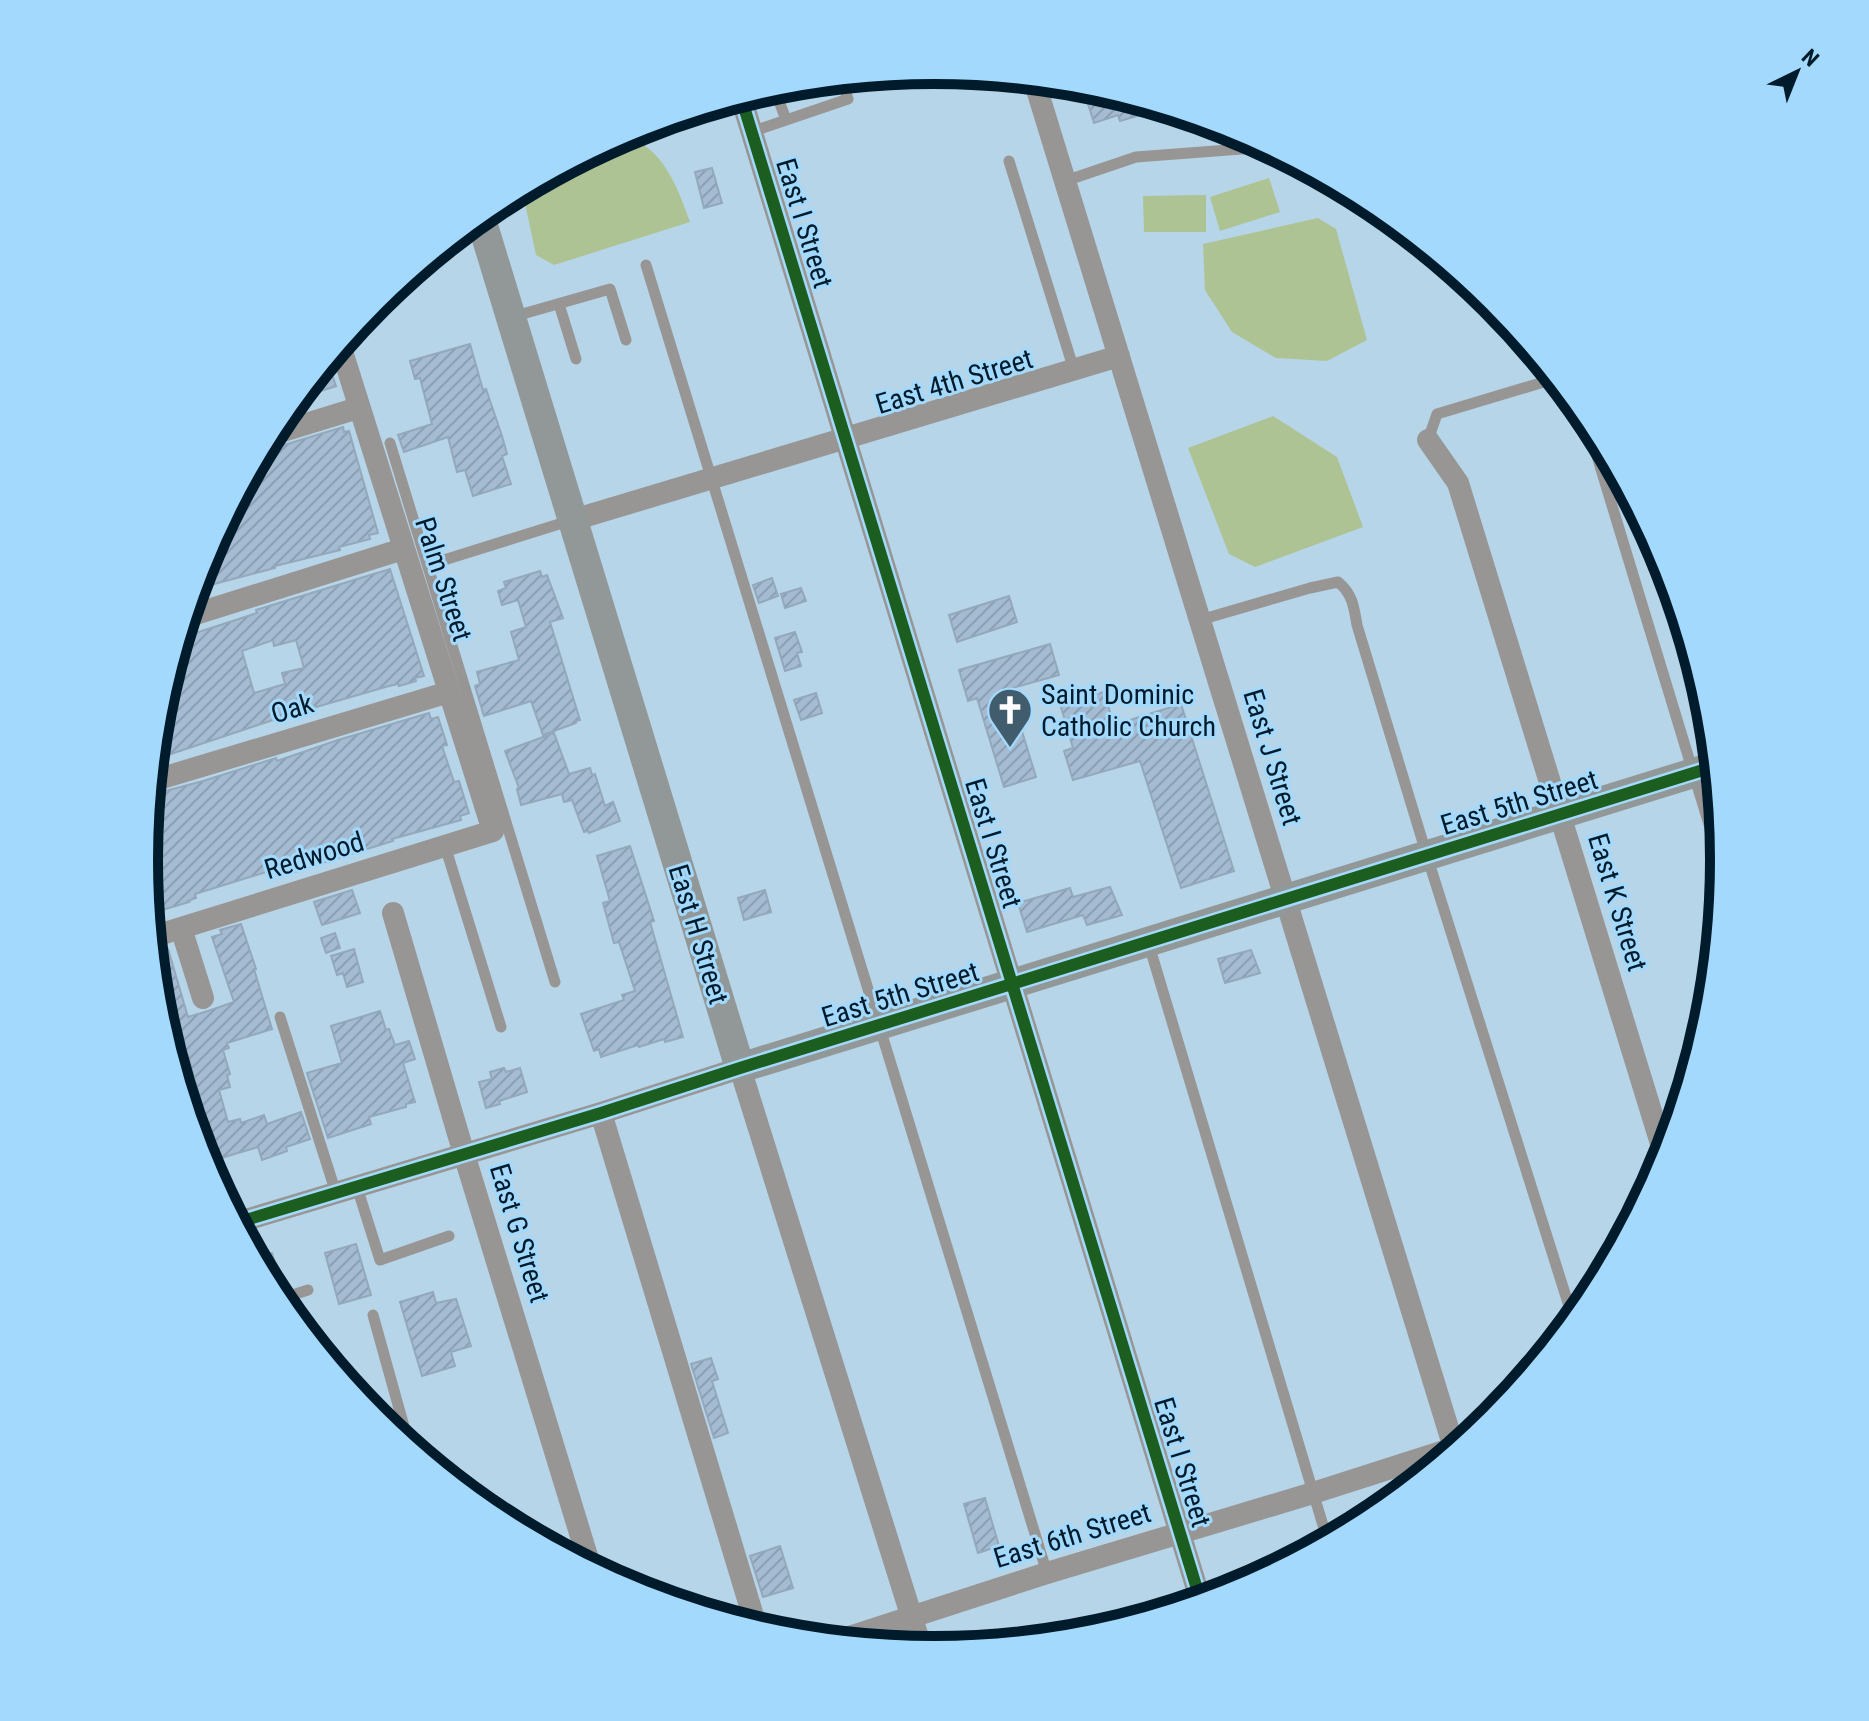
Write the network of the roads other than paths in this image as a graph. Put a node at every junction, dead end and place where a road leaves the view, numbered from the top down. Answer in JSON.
{"nodes":[{"id":1,"x":845,"y":90,"type":"edge"},
{"id":2,"x":1037,"y":91,"type":"edge"},
{"id":3,"x":779,"y":100,"type":"edge"},
{"id":4,"x":744,"y":108,"type":"edge"},
{"id":5,"x":786,"y":120,"type":"junction"},
{"id":6,"x":751,"y":132,"type":"junction"},
{"id":7,"x":1246,"y":149,"type":"edge"},
{"id":8,"x":1009,"y":161,"type":"dead end"},
{"id":9,"x":1065,"y":181,"type":"junction"},
{"id":10,"x":484,"y":228,"type":"edge"},
{"id":11,"x":646,"y":265,"type":"dead end"},
{"id":12,"x":559,"y":304,"type":"junction"},
{"id":13,"x":512,"y":317,"type":"junction"},
{"id":14,"x":626,"y":340,"type":"dead end"},
{"id":15,"x":1119,"y":356,"type":"junction"},
{"id":16,"x":344,"y":358,"type":"edge"},
{"id":17,"x":576,"y":359,"type":"dead end"},
{"id":18,"x":1074,"y":370,"type":"junction"},
{"id":19,"x":1545,"y":381,"type":"edge"},
{"id":20,"x":358,"y":408,"type":"junction"},
{"id":21,"x":289,"y":429,"type":"edge"},
{"id":22,"x":846,"y":438,"type":"junction"},
{"id":23,"x":1428,"y":440,"type":"joint"},
{"id":24,"x":390,"y":443,"type":"dead end"},
{"id":25,"x":1600,"y":461,"type":"edge"},
{"id":26,"x":711,"y":478,"type":"junction"},
{"id":27,"x":573,"y":520,"type":"junction"},
{"id":28,"x":403,"y":549,"type":"junction"},
{"id":29,"x":428,"y":565,"type":"junction"},
{"id":30,"x":198,"y":613,"type":"edge"},
{"id":31,"x":1200,"y":620,"type":"junction"},
{"id":32,"x":449,"y":692,"type":"junction"},
{"id":33,"x":1704,"y":770,"type":"edge"},
{"id":34,"x":163,"y":778,"type":"edge"},
{"id":35,"x":1560,"y":815,"type":"junction"},
{"id":36,"x":493,"y":831,"type":"joint"},
{"id":37,"x":445,"y":846,"type":"junction"},
{"id":38,"x":1427,"y":856,"type":"junction"},
{"id":39,"x":1286,"y":900,"type":"junction"},
{"id":40,"x":393,"y":913,"type":"dead end"},
{"id":41,"x":181,"y":928,"type":"junction"},
{"id":42,"x":162,"y":934,"type":"edge"},
{"id":43,"x":1148,"y":943,"type":"junction"},
{"id":44,"x":555,"y":982,"type":"dead end"},
{"id":45,"x":1011,"y":985,"type":"junction"},
{"id":46,"x":203,"y":998,"type":"dead end"},
{"id":47,"x":280,"y":1017,"type":"dead end"},
{"id":48,"x":879,"y":1025,"type":"junction"},
{"id":49,"x":501,"y":1027,"type":"dead end"},
{"id":50,"x":740,"y":1068,"type":"junction"},
{"id":51,"x":601,"y":1113,"type":"junction"},
{"id":52,"x":1659,"y":1138,"type":"edge"},
{"id":53,"x":464,"y":1154,"type":"junction"},
{"id":54,"x":346,"y":1190,"type":"junction"},
{"id":55,"x":246,"y":1220,"type":"edge"},
{"id":56,"x":449,"y":1236,"type":"dead end"},
{"id":57,"x":308,"y":1290,"type":"dead end"},
{"id":58,"x":291,"y":1295,"type":"edge"},
{"id":59,"x":1569,"y":1307,"type":"edge"},
{"id":60,"x":373,"y":1315,"type":"dead end"},
{"id":61,"x":404,"y":1427,"type":"edge"},
{"id":62,"x":1454,"y":1437,"type":"edge"},
{"id":63,"x":1432,"y":1456,"type":"edge"},
{"id":64,"x":1313,"y":1493,"type":"junction"},
{"id":65,"x":1325,"y":1532,"type":"edge"},
{"id":66,"x":1180,"y":1533,"type":"junction"},
{"id":67,"x":587,"y":1555,"type":"edge"},
{"id":68,"x":1047,"y":1573,"type":"junction"},
{"id":69,"x":1198,"y":1591,"type":"edge"},
{"id":70,"x":753,"y":1615,"type":"edge"},
{"id":71,"x":912,"y":1617,"type":"junction"},
{"id":72,"x":862,"y":1633,"type":"edge"},
{"id":73,"x":918,"y":1636,"type":"edge"}],
"edges":[{"from":1,"to":5,"type":"lane"},
{"from":2,"to":9,"type":"street","name":"East J Street"},
{"from":3,"to":5,"type":"lane"},
{"from":4,"to":6,"type":"street","name":"East I Street"},
{"from":5,"to":6,"type":"lane"},
{"from":6,"to":22,"type":"street","name":"East I Street"},
{"from":7,"to":9,"type":"lane"},
{"from":8,"to":18,"type":"lane"},
{"from":9,"to":15,"type":"street","name":"East J Street"},
{"from":10,"to":13,"type":"street","name":"East H Street"},
{"from":11,"to":26,"type":"lane"},
{"from":12,"to":13,"type":"lane"},
{"from":12,"to":14,"type":"lane"},
{"from":12,"to":17,"type":"lane"},
{"from":13,"to":27,"type":"street","name":"East H Street"},
{"from":15,"to":18,"type":"street","name":"East 4th Street"},
{"from":15,"to":31,"type":"street","name":"East J Street"},
{"from":16,"to":20,"type":"street","name":"Palm Street"},
{"from":18,"to":22,"type":"street","name":"East 4th Street"},
{"from":19,"to":23,"type":"lane"},
{"from":20,"to":21,"type":"street"},
{"from":20,"to":28,"type":"street","name":"Palm Street"},
{"from":22,"to":26,"type":"street","name":"East 4th Street"},
{"from":22,"to":45,"type":"street","name":"East I Street"},
{"from":23,"to":35,"type":"street","name":"East K Street"},
{"from":24,"to":29,"type":"lane"},
{"from":25,"to":33,"type":"lane"},
{"from":26,"to":27,"type":"street","name":"East 4th Street"},
{"from":26,"to":48,"type":"lane"},
{"from":27,"to":29,"type":"lane"},
{"from":27,"to":50,"type":"street","name":"East H Street"},
{"from":28,"to":30,"type":"street"},
{"from":28,"to":32,"type":"street","name":"Palm Street"},
{"from":29,"to":44,"type":"lane"},
{"from":31,"to":38,"type":"lane"},
{"from":31,"to":39,"type":"street","name":"East J Street"},
{"from":32,"to":34,"type":"street","name":"Oak"},
{"from":32,"to":36,"type":"street","name":"Palm Street"},
{"from":33,"to":35,"type":"street","name":"East 5th Street"},
{"from":35,"to":38,"type":"street","name":"East 5th Street"},
{"from":35,"to":52,"type":"street","name":"East K Street"},
{"from":36,"to":37,"type":"street","name":"Redwood"},
{"from":37,"to":41,"type":"street","name":"Redwood"},
{"from":37,"to":49,"type":"lane"},
{"from":38,"to":39,"type":"street","name":"East 5th Street"},
{"from":38,"to":59,"type":"lane"},
{"from":39,"to":43,"type":"street","name":"East 5th Street"},
{"from":39,"to":62,"type":"street","name":"East J Street"},
{"from":40,"to":53,"type":"street","name":"East G Street"},
{"from":41,"to":42,"type":"street","name":"Redwood"},
{"from":41,"to":46,"type":"street"},
{"from":43,"to":45,"type":"street","name":"East 5th Street"},
{"from":43,"to":64,"type":"lane"},
{"from":45,"to":48,"type":"street","name":"East 5th Street"},
{"from":45,"to":66,"type":"street","name":"East I Street"},
{"from":47,"to":54,"type":"lane"},
{"from":48,"to":50,"type":"street","name":"East 5th Street"},
{"from":48,"to":68,"type":"lane"},
{"from":50,"to":51,"type":"street","name":"East 5th Street"},
{"from":50,"to":71,"type":"street","name":"East H Street"},
{"from":51,"to":53,"type":"street","name":"East 5th Street"},
{"from":51,"to":70,"type":"street"},
{"from":53,"to":54,"type":"street","name":"East 5th Street"},
{"from":53,"to":67,"type":"street","name":"East G Street"},
{"from":54,"to":55,"type":"street","name":"East 5th Street"},
{"from":54,"to":56,"type":"lane"},
{"from":57,"to":58,"type":"lane"},
{"from":60,"to":61,"type":"lane"},
{"from":63,"to":64,"type":"street","name":"East 6th Street"},
{"from":64,"to":65,"type":"lane"},
{"from":64,"to":66,"type":"street","name":"East 6th Street"},
{"from":66,"to":68,"type":"street","name":"East 6th Street"},
{"from":66,"to":69,"type":"street","name":"East I Street"},
{"from":68,"to":71,"type":"street","name":"East 6th Street"},
{"from":71,"to":72,"type":"street","name":"East 6th Street"},
{"from":71,"to":73,"type":"street","name":"East H Street"}]}
